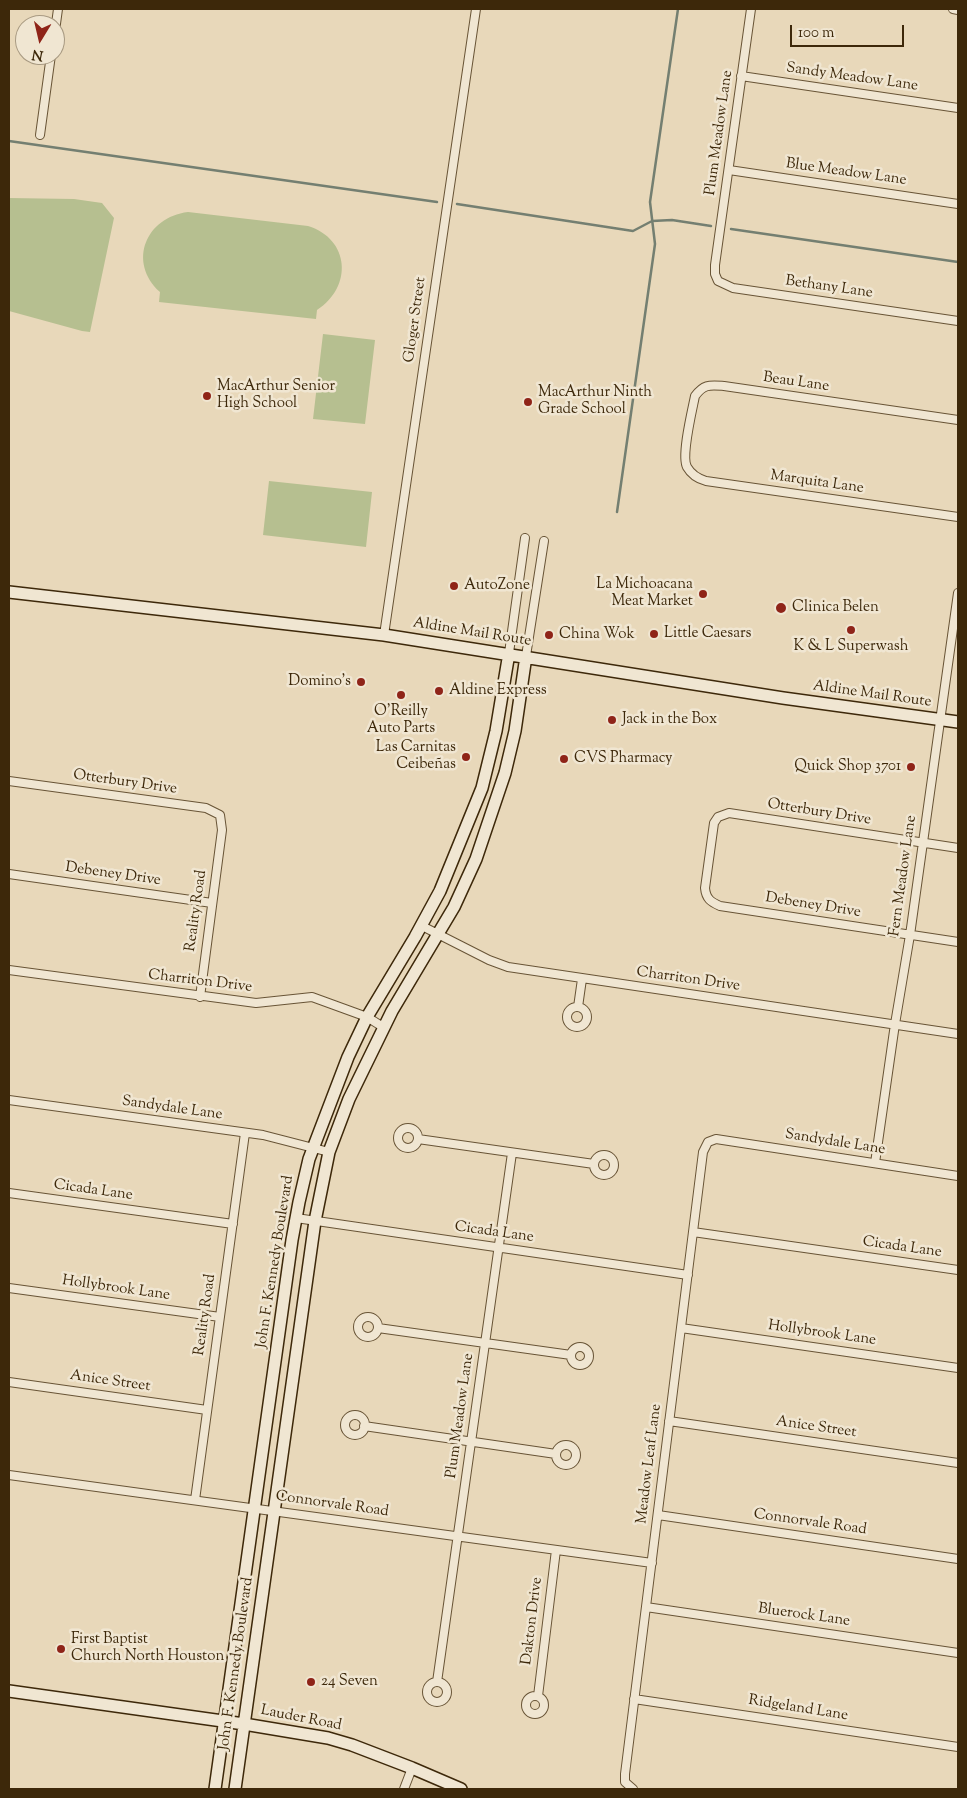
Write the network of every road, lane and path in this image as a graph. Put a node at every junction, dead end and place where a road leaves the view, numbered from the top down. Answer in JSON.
{"nodes":[{"id":1,"x":476,"y":9,"type":"edge"},
{"id":2,"x":751,"y":9,"type":"edge"},
{"id":3,"x":953,"y":9,"type":"edge"},
{"id":4,"x":958,"y":10,"type":"edge"},
{"id":5,"x":50,"y":65,"type":"edge"},
{"id":6,"x":742,"y":76,"type":"junction"},
{"id":7,"x":958,"y":108,"type":"edge"},
{"id":8,"x":40,"y":135,"type":"dead end"},
{"id":9,"x":729,"y":170,"type":"junction"},
{"id":10,"x":958,"y":204,"type":"edge"},
{"id":11,"x":715,"y":261,"type":"joint"},
{"id":12,"x":958,"y":321,"type":"edge"},
{"id":13,"x":958,"y":420,"type":"edge"},
{"id":14,"x":686,"y":457,"type":"joint"},
{"id":15,"x":958,"y":516,"type":"edge"},
{"id":16,"x":525,"y":538,"type":"dead end"},
{"id":17,"x":544,"y":542,"type":"dead end"},
{"id":18,"x":9,"y":592,"type":"edge"},
{"id":19,"x":958,"y":593,"type":"edge"},
{"id":20,"x":384,"y":635,"type":"junction"},
{"id":21,"x":509,"y":653,"type":"junction"},
{"id":22,"x":526,"y":656,"type":"junction"},
{"id":23,"x":940,"y":720,"type":"junction"},
{"id":24,"x":958,"y":722,"type":"edge"},
{"id":25,"x":9,"y":781,"type":"edge"},
{"id":26,"x":481,"y":792,"type":"junction"},
{"id":27,"x":498,"y":798,"type":"junction"},
{"id":28,"x":222,"y":830,"type":"joint"},
{"id":29,"x":923,"y":843,"type":"junction"},
{"id":30,"x":958,"y":848,"type":"edge"},
{"id":31,"x":708,"y":857,"type":"joint"},
{"id":32,"x":9,"y":874,"type":"edge"},
{"id":33,"x":212,"y":903,"type":"junction"},
{"id":34,"x":422,"y":926,"type":"junction"},
{"id":35,"x":438,"y":934,"type":"junction"},
{"id":36,"x":910,"y":935,"type":"junction"},
{"id":37,"x":958,"y":942,"type":"edge"},
{"id":38,"x":9,"y":970,"type":"edge"},
{"id":39,"x":582,"y":979,"type":"junction"},
{"id":40,"x":200,"y":996,"type":"junction"},
{"id":41,"x":578,"y":1008,"type":"dead end"},
{"id":42,"x":367,"y":1017,"type":"junction"},
{"id":43,"x":895,"y":1024,"type":"junction"},
{"id":44,"x":384,"y":1027,"type":"junction"},
{"id":45,"x":958,"y":1034,"type":"edge"},
{"id":46,"x":9,"y":1100,"type":"edge"},
{"id":47,"x":245,"y":1133,"type":"junction"},
{"id":48,"x":418,"y":1139,"type":"dead end"},
{"id":49,"x":708,"y":1142,"type":"joint"},
{"id":50,"x":314,"y":1148,"type":"junction"},
{"id":51,"x":329,"y":1152,"type":"junction"},
{"id":52,"x":512,"y":1153,"type":"junction"},
{"id":53,"x":875,"y":1163,"type":"junction"},
{"id":54,"x":594,"y":1164,"type":"dead end"},
{"id":55,"x":958,"y":1176,"type":"edge"},
{"id":56,"x":9,"y":1193,"type":"edge"},
{"id":57,"x":296,"y":1218,"type":"junction"},
{"id":58,"x":315,"y":1221,"type":"junction"},
{"id":59,"x":232,"y":1224,"type":"junction"},
{"id":60,"x":693,"y":1232,"type":"junction"},
{"id":61,"x":498,"y":1248,"type":"junction"},
{"id":62,"x":958,"y":1270,"type":"edge"},
{"id":63,"x":688,"y":1275,"type":"junction"},
{"id":64,"x":9,"y":1288,"type":"edge"},
{"id":65,"x":220,"y":1318,"type":"junction"},
{"id":66,"x":378,"y":1328,"type":"dead end"},
{"id":67,"x":681,"y":1328,"type":"junction"},
{"id":68,"x":485,"y":1343,"type":"junction"},
{"id":69,"x":571,"y":1355,"type":"dead end"},
{"id":70,"x":958,"y":1368,"type":"edge"},
{"id":71,"x":9,"y":1382,"type":"edge"},
{"id":72,"x":207,"y":1410,"type":"junction"},
{"id":73,"x":669,"y":1421,"type":"junction"},
{"id":74,"x":364,"y":1426,"type":"dead end"},
{"id":75,"x":471,"y":1442,"type":"junction"},
{"id":76,"x":556,"y":1454,"type":"dead end"},
{"id":77,"x":958,"y":1463,"type":"edge"},
{"id":78,"x":9,"y":1475,"type":"edge"},
{"id":79,"x":195,"y":1500,"type":"junction"},
{"id":80,"x":254,"y":1509,"type":"junction"},
{"id":81,"x":273,"y":1511,"type":"junction"},
{"id":82,"x":658,"y":1515,"type":"junction"},
{"id":83,"x":458,"y":1536,"type":"junction"},
{"id":84,"x":556,"y":1550,"type":"junction"},
{"id":85,"x":958,"y":1558,"type":"edge"},
{"id":86,"x":652,"y":1563,"type":"junction"},
{"id":87,"x":646,"y":1607,"type":"junction"},
{"id":88,"x":958,"y":1653,"type":"edge"},
{"id":89,"x":437,"y":1682,"type":"dead end"},
{"id":90,"x":9,"y":1691,"type":"edge"},
{"id":91,"x":538,"y":1696,"type":"dead end"},
{"id":92,"x":634,"y":1699,"type":"junction"},
{"id":93,"x":224,"y":1722,"type":"junction"},
{"id":94,"x":244,"y":1724,"type":"junction"},
{"id":95,"x":958,"y":1747,"type":"edge"},
{"id":96,"x":412,"y":1768,"type":"junction"},
{"id":97,"x":215,"y":1789,"type":"edge"},
{"id":98,"x":235,"y":1789,"type":"edge"},
{"id":99,"x":404,"y":1789,"type":"edge"},
{"id":100,"x":461,"y":1789,"type":"edge"},
{"id":101,"x":632,"y":1789,"type":"edge"}],
"edges":[{"from":1,"to":20,"type":"street","name":"Gloger Street"},
{"from":2,"to":6,"type":"street","name":"Plum Meadow Lane"},
{"from":3,"to":4,"type":"street"},
{"from":5,"to":8,"type":"street"},
{"from":6,"to":7,"type":"street","name":"Sandy Meadow Lane"},
{"from":6,"to":9,"type":"street","name":"Plum Meadow Lane"},
{"from":9,"to":10,"type":"street","name":"Blue Meadow Lane"},
{"from":9,"to":11,"type":"street","name":"Plum Meadow Lane"},
{"from":11,"to":12,"type":"street","name":"Bethany Lane"},
{"from":13,"to":14,"type":"street","name":"Beau Lane"},
{"from":14,"to":15,"type":"street","name":"Marquita Lane"},
{"from":16,"to":21,"type":"street","name":"John F. Kennedy Boulevard"},
{"from":17,"to":22,"type":"street","name":"John F. Kennedy Boulevard"},
{"from":18,"to":20,"type":"main road","name":"Aldine Mail Route"},
{"from":19,"to":23,"type":"street","name":"Fern Meadow Lane"},
{"from":20,"to":21,"type":"main road","name":"Aldine Mail Route"},
{"from":21,"to":22,"type":"main road","name":"Aldine Mail Route"},
{"from":21,"to":26,"type":"main road","name":"John F. Kennedy Boulevard"},
{"from":22,"to":23,"type":"main road","name":"Aldine Mail Route"},
{"from":22,"to":27,"type":"main road","name":"John F. Kennedy Boulevard"},
{"from":23,"to":24,"type":"main road","name":"Aldine Mail Route"},
{"from":23,"to":29,"type":"street","name":"Fern Meadow Lane"},
{"from":25,"to":28,"type":"street","name":"Otterbury Drive"},
{"from":26,"to":27,"type":"main road"},
{"from":26,"to":34,"type":"main road","name":"John F. Kennedy Boulevard"},
{"from":27,"to":35,"type":"main road","name":"John F. Kennedy Boulevard"},
{"from":28,"to":33,"type":"street","name":"Reality Road"},
{"from":29,"to":30,"type":"street","name":"Otterbury Drive"},
{"from":29,"to":31,"type":"street","name":"Otterbury Drive"},
{"from":29,"to":36,"type":"street","name":"Fern Meadow Lane"},
{"from":31,"to":36,"type":"street","name":"Debeney Drive"},
{"from":32,"to":33,"type":"street","name":"Debeney Drive"},
{"from":33,"to":40,"type":"street","name":"Reality Road"},
{"from":34,"to":35,"type":"street","name":"Charriton Drive"},
{"from":34,"to":42,"type":"main road","name":"John F. Kennedy Boulevard"},
{"from":35,"to":39,"type":"street","name":"Charriton Drive"},
{"from":35,"to":44,"type":"main road","name":"John F. Kennedy Boulevard"},
{"from":36,"to":37,"type":"street","name":"Debeney Drive"},
{"from":36,"to":43,"type":"street","name":"Fern Meadow Lane"},
{"from":38,"to":40,"type":"street","name":"Charriton Drive"},
{"from":39,"to":41,"type":"street"},
{"from":39,"to":43,"type":"street","name":"Charriton Drive"},
{"from":40,"to":42,"type":"street","name":"Charriton Drive"},
{"from":42,"to":44,"type":"street","name":"Charriton Drive"},
{"from":42,"to":50,"type":"main road","name":"John F. Kennedy Boulevard"},
{"from":43,"to":45,"type":"street","name":"Charriton Drive"},
{"from":43,"to":53,"type":"street","name":"Fern Meadow Lane"},
{"from":44,"to":51,"type":"main road","name":"John F. Kennedy Boulevard"},
{"from":46,"to":47,"type":"street","name":"Sandydale Lane"},
{"from":47,"to":50,"type":"street","name":"Sandydale Lane"},
{"from":47,"to":59,"type":"street","name":"Reality Road"},
{"from":48,"to":52,"type":"street"},
{"from":49,"to":53,"type":"street","name":"Sandydale Lane"},
{"from":49,"to":60,"type":"street","name":"Meadow Leaf Lane"},
{"from":50,"to":51,"type":"street","name":"Sandydale Lane"},
{"from":50,"to":57,"type":"main road","name":"John F. Kennedy Boulevard"},
{"from":51,"to":58,"type":"main road","name":"John F. Kennedy Boulevard"},
{"from":52,"to":54,"type":"street"},
{"from":52,"to":61,"type":"street","name":"Plum Meadow Lane"},
{"from":53,"to":55,"type":"street","name":"Sandydale Lane"},
{"from":56,"to":59,"type":"street","name":"Cicada Lane"},
{"from":57,"to":58,"type":"street","name":"Cicada Lane"},
{"from":57,"to":80,"type":"main road","name":"John F. Kennedy Boulevard"},
{"from":58,"to":61,"type":"street","name":"Cicada Lane"},
{"from":58,"to":81,"type":"main road","name":"John F. Kennedy Boulevard"},
{"from":59,"to":65,"type":"street","name":"Reality Road"},
{"from":60,"to":62,"type":"street","name":"Cicada Lane"},
{"from":60,"to":63,"type":"street","name":"Meadow Leaf Lane"},
{"from":61,"to":63,"type":"street","name":"Cicada Lane"},
{"from":61,"to":68,"type":"street","name":"Plum Meadow Lane"},
{"from":63,"to":67,"type":"street","name":"Meadow Leaf Lane"},
{"from":64,"to":65,"type":"street","name":"Hollybrook Lane"},
{"from":65,"to":72,"type":"street","name":"Reality Road"},
{"from":66,"to":68,"type":"street"},
{"from":67,"to":70,"type":"street","name":"Hollybrook Lane"},
{"from":67,"to":73,"type":"street","name":"Meadow Leaf Lane"},
{"from":68,"to":69,"type":"street"},
{"from":68,"to":75,"type":"street","name":"Plum Meadow Lane"},
{"from":71,"to":72,"type":"street","name":"Anice Street"},
{"from":72,"to":79,"type":"street","name":"Reality Road"},
{"from":73,"to":77,"type":"street","name":"Anice Street"},
{"from":73,"to":82,"type":"street","name":"Meadow Leaf Lane"},
{"from":74,"to":75,"type":"street"},
{"from":75,"to":76,"type":"street"},
{"from":75,"to":83,"type":"street","name":"Plum Meadow Lane"},
{"from":78,"to":79,"type":"street","name":"Connorvale Road"},
{"from":79,"to":80,"type":"street","name":"Connorvale Road"},
{"from":80,"to":81,"type":"street","name":"Connorvale Road"},
{"from":80,"to":93,"type":"main road","name":"John F. Kennedy Boulevard"},
{"from":81,"to":83,"type":"street","name":"Connorvale Road"},
{"from":81,"to":94,"type":"main road","name":"John F. Kennedy Boulevard"},
{"from":82,"to":85,"type":"street","name":"Connorvale Road"},
{"from":82,"to":86,"type":"street","name":"Meadow Leaf Lane"},
{"from":83,"to":84,"type":"street","name":"Connorvale Road"},
{"from":83,"to":89,"type":"street","name":"Plum Meadow Lane"},
{"from":84,"to":86,"type":"street","name":"Connorvale Road"},
{"from":84,"to":91,"type":"street","name":"Dakton Drive"},
{"from":86,"to":87,"type":"street","name":"Meadow Leaf Lane"},
{"from":87,"to":88,"type":"street","name":"Bluerock Lane"},
{"from":87,"to":92,"type":"street","name":"Meadow Leaf Lane"},
{"from":90,"to":93,"type":"main road","name":"Lauder Road"},
{"from":92,"to":95,"type":"street","name":"Ridgeland Lane"},
{"from":92,"to":101,"type":"street","name":"Meadow Leaf Lane"},
{"from":93,"to":94,"type":"main road","name":"Lauder Road"},
{"from":93,"to":97,"type":"main road","name":"John F. Kennedy Boulevard"},
{"from":94,"to":96,"type":"main road","name":"Lauder Road"},
{"from":94,"to":98,"type":"main road","name":"John F. Kennedy Boulevard"},
{"from":96,"to":99,"type":"street"},
{"from":96,"to":100,"type":"main road","name":"Lauder Road"}]}
